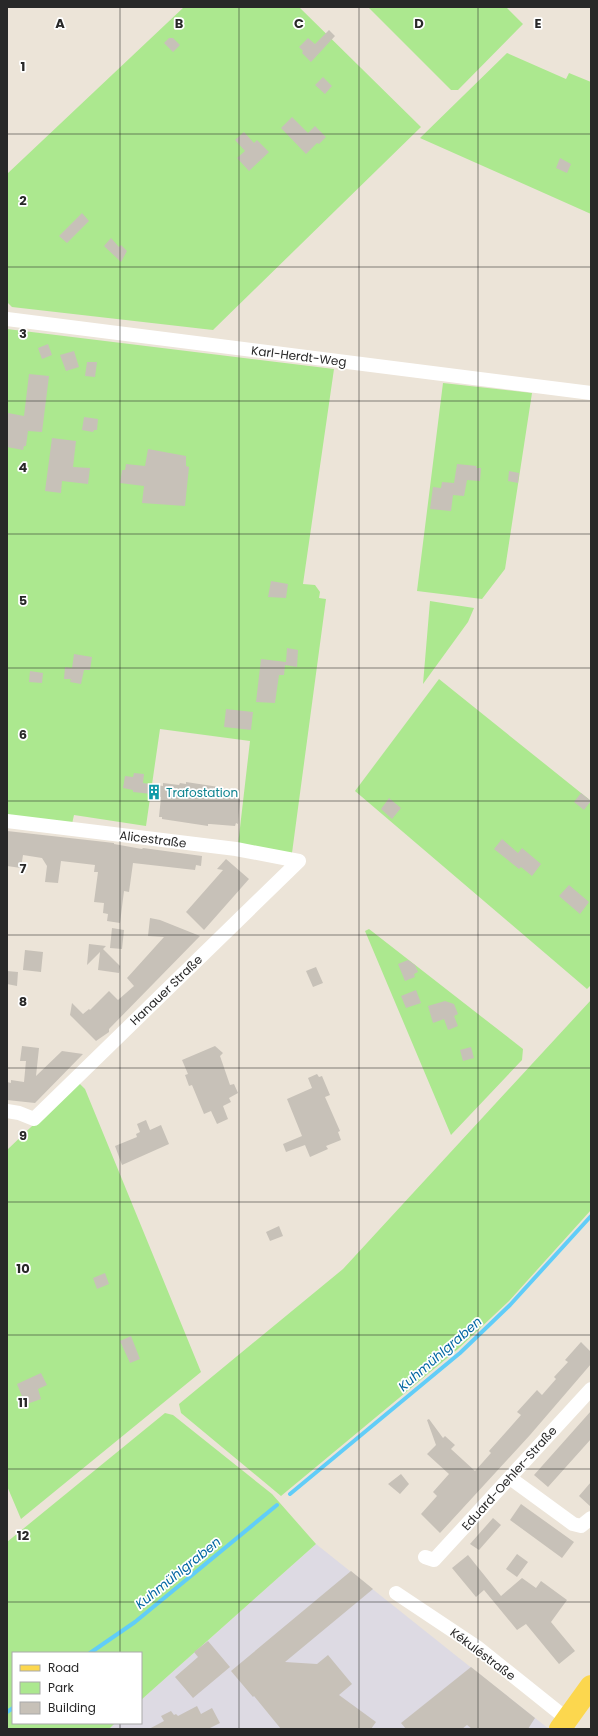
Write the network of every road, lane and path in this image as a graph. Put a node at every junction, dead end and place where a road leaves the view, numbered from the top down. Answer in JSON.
{"nodes":[{"id":1,"x":7,"y":319,"type":"edge"},
{"id":2,"x":591,"y":393,"type":"edge"},
{"id":3,"x":7,"y":821,"type":"edge"},
{"id":4,"x":299,"y":861,"type":"joint"},
{"id":5,"x":7,"y":1111,"type":"edge"},
{"id":6,"x":591,"y":1389,"type":"edge"},
{"id":7,"x":510,"y":1478,"type":"junction"},
{"id":8,"x":591,"y":1518,"type":"edge"},
{"id":9,"x":425,"y":1557,"type":"dead end"},
{"id":10,"x":396,"y":1594,"type":"dead end"},
{"id":11,"x":591,"y":1686,"type":"edge"},
{"id":12,"x":564,"y":1726,"type":"edge"}],
"edges":[{"from":1,"to":2,"type":"street","name":"Karl-Herdt-Weg"},
{"from":3,"to":4,"type":"street","name":"Alicestraße"},
{"from":4,"to":5,"type":"street","name":"Hanauer Straße"},
{"from":6,"to":7,"type":"street","name":"Eduard-Oehler-Straße"},
{"from":7,"to":8,"type":"street"},
{"from":7,"to":9,"type":"street","name":"Eduard-Oehler-Straße"},
{"from":10,"to":12,"type":"street","name":"Kékuléstraße"},
{"from":11,"to":12,"type":"main road"}]}
